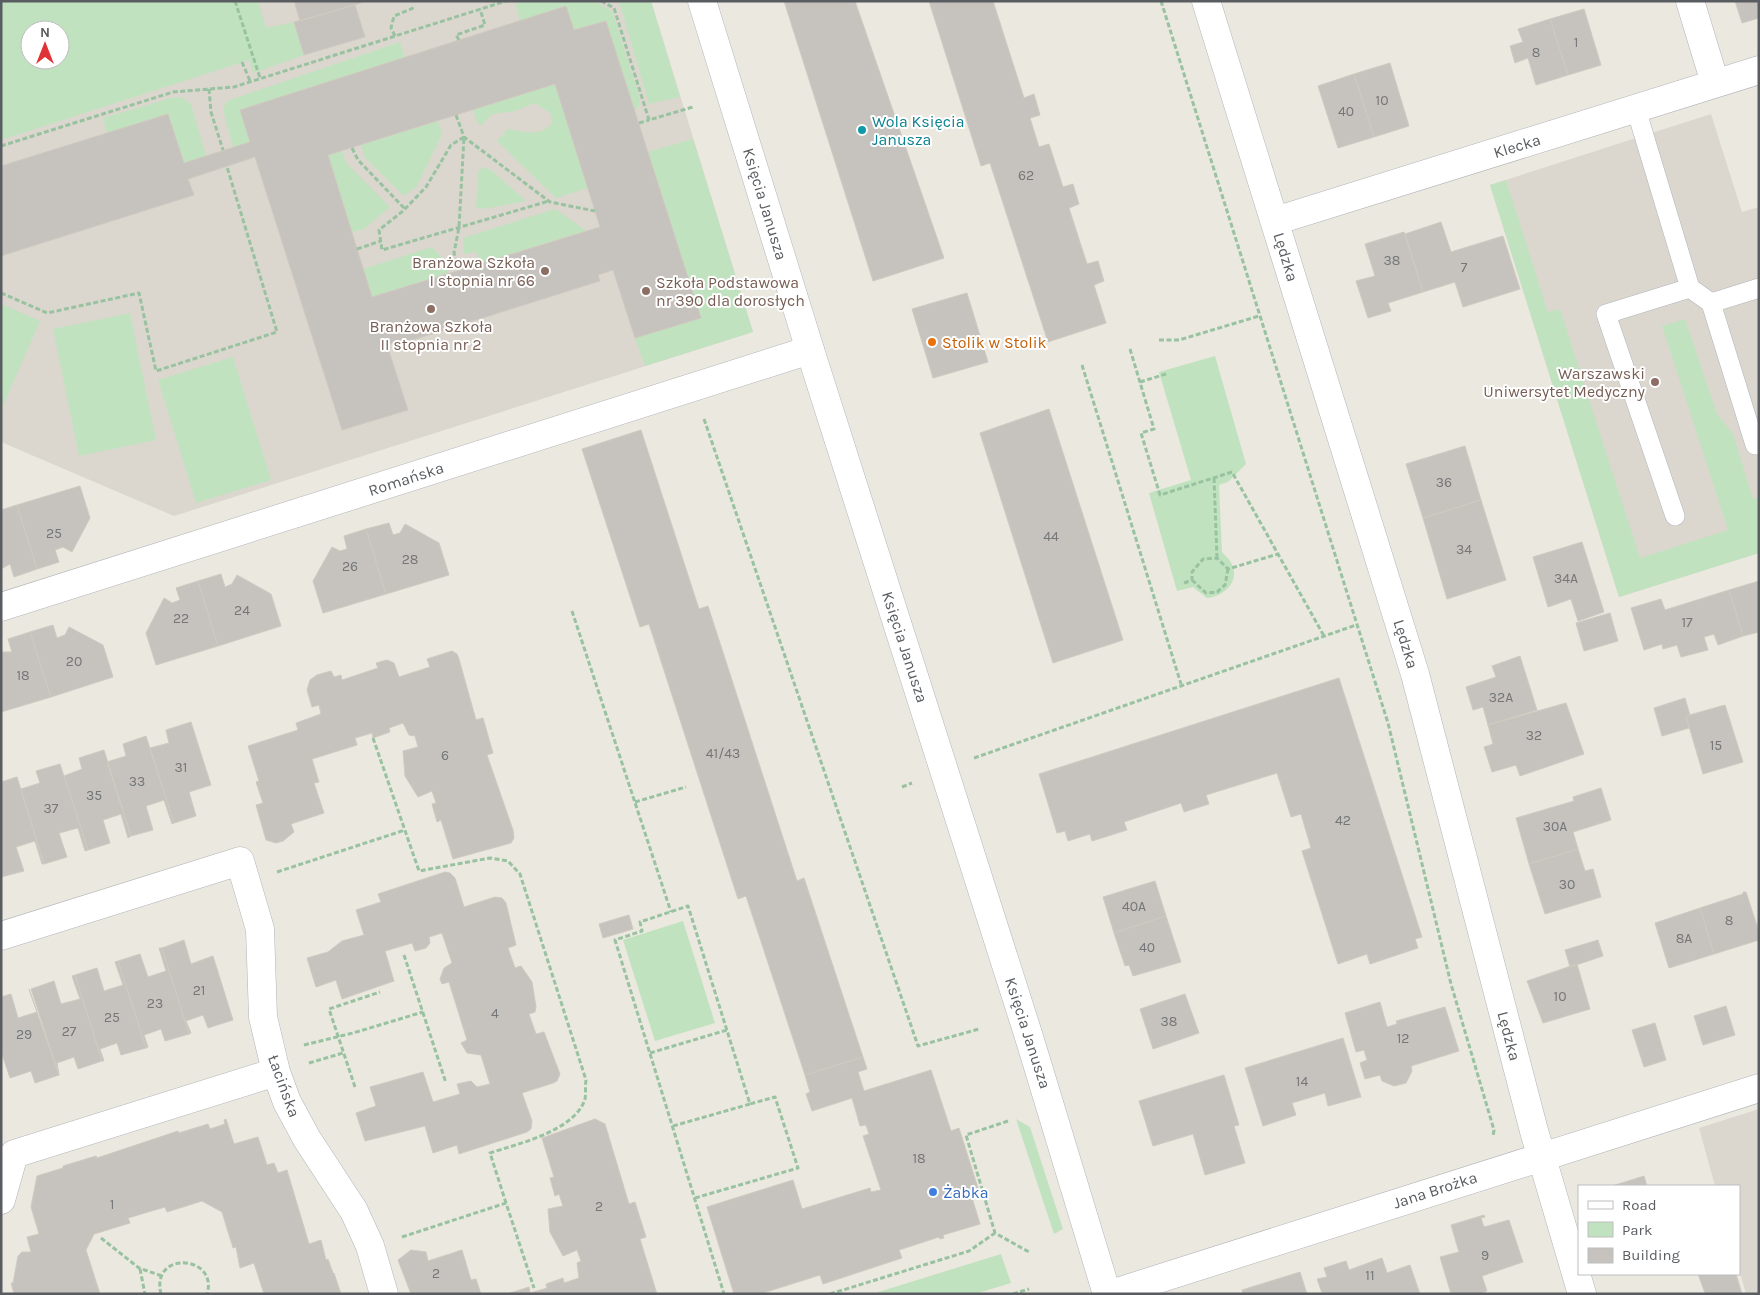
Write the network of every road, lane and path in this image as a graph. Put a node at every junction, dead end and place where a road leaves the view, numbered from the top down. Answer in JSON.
{"nodes":[{"id":1,"x":235,"y":1,"type":"edge"},
{"id":2,"x":506,"y":1,"type":"edge"},
{"id":3,"x":601,"y":1,"type":"edge"},
{"id":4,"x":612,"y":1,"type":"edge"},
{"id":5,"x":702,"y":1,"type":"edge"},
{"id":6,"x":1160,"y":1,"type":"edge"},
{"id":7,"x":1206,"y":1,"type":"edge"},
{"id":8,"x":1690,"y":1,"type":"edge"},
{"id":9,"x":416,"y":7,"type":"dead end"},
{"id":10,"x":614,"y":8,"type":"junction"},
{"id":11,"x":480,"y":9,"type":"junction"},
{"id":12,"x":395,"y":36,"type":"junction"},
{"id":13,"x":459,"y":40,"type":"dead end"},
{"id":14,"x":242,"y":62,"type":"dead end"},
{"id":15,"x":1759,"y":70,"type":"edge"},
{"id":16,"x":260,"y":78,"type":"junction"},
{"id":17,"x":250,"y":81,"type":"junction"},
{"id":18,"x":1715,"y":83,"type":"junction"},
{"id":19,"x":208,"y":89,"type":"junction"},
{"id":20,"x":693,"y":107,"type":"dead end"},
{"id":21,"x":1636,"y":109,"type":"junction"},
{"id":22,"x":456,"y":115,"type":"dead end"},
{"id":23,"x":649,"y":120,"type":"junction"},
{"id":24,"x":639,"y":123,"type":"dead end"},
{"id":25,"x":464,"y":137,"type":"junction"},
{"id":26,"x":1,"y":146,"type":"edge"},
{"id":27,"x":352,"y":148,"type":"dead end"},
{"id":28,"x":223,"y":150,"type":"dead end"},
{"id":29,"x":227,"y":166,"type":"dead end"},
{"id":30,"x":549,"y":201,"type":"junction"},
{"id":31,"x":405,"y":209,"type":"junction"},
{"id":32,"x":595,"y":211,"type":"dead end"},
{"id":33,"x":1275,"y":221,"type":"junction"},
{"id":34,"x":459,"y":228,"type":"junction"},
{"id":35,"x":381,"y":241,"type":"junction"},
{"id":36,"x":357,"y":249,"type":"dead end"},
{"id":37,"x":459,"y":270,"type":"dead end"},
{"id":38,"x":1690,"y":288,"type":"junction"},
{"id":39,"x":1759,"y":288,"type":"edge"},
{"id":40,"x":1,"y":293,"type":"edge"},
{"id":41,"x":1712,"y":303,"type":"junction"},
{"id":42,"x":1259,"y":316,"type":"junction"},
{"id":43,"x":1160,"y":340,"type":"dead end"},
{"id":44,"x":1130,"y":349,"type":"dead end"},
{"id":45,"x":810,"y":350,"type":"junction"},
{"id":46,"x":1082,"y":365,"type":"dead end"},
{"id":47,"x":1166,"y":374,"type":"dead end"},
{"id":48,"x":1140,"y":382,"type":"junction"},
{"id":49,"x":694,"y":388,"type":"junction"},
{"id":50,"x":1759,"y":444,"type":"edge"},
{"id":51,"x":1214,"y":478,"type":"junction"},
{"id":52,"x":1675,"y":516,"type":"dead end"},
{"id":53,"x":1278,"y":554,"type":"junction"},
{"id":54,"x":1217,"y":558,"type":"junction"},
{"id":55,"x":1228,"y":569,"type":"junction"},
{"id":56,"x":1192,"y":580,"type":"junction"},
{"id":57,"x":1184,"y":583,"type":"dead end"},
{"id":58,"x":1,"y":607,"type":"edge"},
{"id":59,"x":572,"y":611,"type":"dead end"},
{"id":60,"x":1356,"y":624,"type":"junction"},
{"id":61,"x":1324,"y":636,"type":"junction"},
{"id":62,"x":1181,"y":684,"type":"junction"},
{"id":63,"x":372,"y":738,"type":"dead end"},
{"id":64,"x":944,"y":770,"type":"junction"},
{"id":65,"x":686,"y":787,"type":"dead end"},
{"id":66,"x":902,"y":787,"type":"dead end"},
{"id":67,"x":635,"y":802,"type":"junction"},
{"id":68,"x":405,"y":830,"type":"junction"},
{"id":69,"x":243,"y":872,"type":"junction"},
{"id":70,"x":671,"y":912,"type":"junction"},
{"id":71,"x":1,"y":936,"type":"edge"},
{"id":72,"x":404,"y":955,"type":"dead end"},
{"id":73,"x":380,"y":992,"type":"dead end"},
{"id":74,"x":422,"y":1012,"type":"junction"},
{"id":75,"x":980,"y":1029,"type":"dead end"},
{"id":76,"x":726,"y":1030,"type":"junction"},
{"id":77,"x":337,"y":1035,"type":"junction"},
{"id":78,"x":298,"y":1046,"type":"dead end"},
{"id":79,"x":343,"y":1053,"type":"junction"},
{"id":80,"x":650,"y":1053,"type":"junction"},
{"id":81,"x":304,"y":1064,"type":"dead end"},
{"id":82,"x":276,"y":1072,"type":"junction"},
{"id":83,"x":446,"y":1083,"type":"dead end"},
{"id":84,"x":355,"y":1088,"type":"dead end"},
{"id":85,"x":1759,"y":1088,"type":"edge"},
{"id":86,"x":750,"y":1104,"type":"junction"},
{"id":87,"x":1008,"y":1121,"type":"dead end"},
{"id":88,"x":673,"y":1126,"type":"junction"},
{"id":89,"x":8,"y":1152,"type":"edge"},
{"id":90,"x":1541,"y":1156,"type":"junction"},
{"id":91,"x":1500,"y":1170,"type":"junction"},
{"id":92,"x":695,"y":1198,"type":"junction"},
{"id":93,"x":1,"y":1200,"type":"edge"},
{"id":94,"x":506,"y":1203,"type":"junction"},
{"id":95,"x":995,"y":1233,"type":"junction"},
{"id":96,"x":101,"y":1238,"type":"dead end"},
{"id":97,"x":370,"y":1246,"type":"junction"},
{"id":98,"x":1029,"y":1252,"type":"dead end"},
{"id":99,"x":140,"y":1268,"type":"junction"},
{"id":100,"x":162,"y":1276,"type":"junction"},
{"id":101,"x":534,"y":1288,"type":"dead end"},
{"id":102,"x":1029,"y":1289,"type":"dead end"},
{"id":103,"x":841,"y":1292,"type":"edge"},
{"id":104,"x":145,"y":1294,"type":"edge"},
{"id":105,"x":161,"y":1294,"type":"edge"},
{"id":106,"x":206,"y":1294,"type":"edge"},
{"id":107,"x":384,"y":1294,"type":"edge"},
{"id":108,"x":724,"y":1294,"type":"edge"},
{"id":109,"x":830,"y":1294,"type":"edge"},
{"id":110,"x":1014,"y":1294,"type":"edge"},
{"id":111,"x":1107,"y":1294,"type":"edge"},
{"id":112,"x":1111,"y":1294,"type":"edge"},
{"id":113,"x":1582,"y":1294,"type":"edge"}],
"edges":[{"from":1,"to":16,"type":"path"},
{"from":2,"to":11,"type":"path"},
{"from":3,"to":10,"type":"path"},
{"from":4,"to":10,"type":"path"},
{"from":5,"to":45,"type":"street","name":"Księcia Janusza"},
{"from":6,"to":42,"type":"path"},
{"from":7,"to":33,"type":"street","name":"Lędzka"},
{"from":8,"to":18,"type":"street"},
{"from":9,"to":12,"type":"path"},
{"from":10,"to":23,"type":"path"},
{"from":11,"to":12,"type":"path"},
{"from":11,"to":13,"type":"path"},
{"from":12,"to":16,"type":"path"},
{"from":14,"to":17,"type":"path"},
{"from":15,"to":18,"type":"street","name":"Klecka"},
{"from":16,"to":17,"type":"path"},
{"from":17,"to":19,"type":"path"},
{"from":18,"to":21,"type":"street","name":"Klecka"},
{"from":19,"to":26,"type":"path"},
{"from":19,"to":28,"type":"path"},
{"from":20,"to":23,"type":"path"},
{"from":21,"to":33,"type":"street","name":"Klecka"},
{"from":21,"to":38,"type":"lane"},
{"from":22,"to":25,"type":"path"},
{"from":23,"to":24,"type":"path"},
{"from":25,"to":30,"type":"path"},
{"from":25,"to":31,"type":"path"},
{"from":25,"to":34,"type":"path"},
{"from":27,"to":31,"type":"path"},
{"from":29,"to":40,"type":"path"},
{"from":30,"to":32,"type":"path"},
{"from":30,"to":34,"type":"path"},
{"from":31,"to":35,"type":"path"},
{"from":33,"to":90,"type":"street","name":"Lędzka"},
{"from":34,"to":35,"type":"path"},
{"from":34,"to":37,"type":"path"},
{"from":35,"to":36,"type":"path"},
{"from":38,"to":41,"type":"lane"},
{"from":38,"to":52,"type":"lane"},
{"from":39,"to":41,"type":"lane"},
{"from":41,"to":50,"type":"lane"},
{"from":42,"to":43,"type":"path"},
{"from":42,"to":60,"type":"path"},
{"from":44,"to":48,"type":"path"},
{"from":45,"to":49,"type":"street","name":"Romańska"},
{"from":45,"to":64,"type":"street","name":"Księcia Janusza"},
{"from":46,"to":62,"type":"path"},
{"from":47,"to":48,"type":"path"},
{"from":48,"to":51,"type":"path"},
{"from":49,"to":58,"type":"street","name":"Romańska"},
{"from":49,"to":75,"type":"path"},
{"from":51,"to":53,"type":"path"},
{"from":51,"to":54,"type":"path"},
{"from":53,"to":55,"type":"path"},
{"from":53,"to":61,"type":"path"},
{"from":54,"to":55,"type":"path"},
{"from":54,"to":56,"type":"path"},
{"from":55,"to":56,"type":"path"},
{"from":56,"to":57,"type":"path"},
{"from":59,"to":67,"type":"path"},
{"from":60,"to":61,"type":"path"},
{"from":60,"to":91,"type":"path"},
{"from":61,"to":62,"type":"path"},
{"from":62,"to":64,"type":"path"},
{"from":63,"to":68,"type":"path"},
{"from":64,"to":66,"type":"path"},
{"from":64,"to":111,"type":"street","name":"Księcia Janusza"},
{"from":65,"to":67,"type":"path"},
{"from":67,"to":70,"type":"path"},
{"from":68,"to":69,"type":"path"},
{"from":68,"to":94,"type":"path"},
{"from":69,"to":71,"type":"street"},
{"from":69,"to":82,"type":"street","name":"Łacińska"},
{"from":70,"to":76,"type":"path"},
{"from":70,"to":80,"type":"path"},
{"from":72,"to":74,"type":"path"},
{"from":73,"to":77,"type":"path"},
{"from":74,"to":77,"type":"path"},
{"from":74,"to":83,"type":"path"},
{"from":76,"to":80,"type":"path"},
{"from":76,"to":86,"type":"path"},
{"from":77,"to":78,"type":"path"},
{"from":77,"to":79,"type":"path"},
{"from":79,"to":81,"type":"path"},
{"from":79,"to":84,"type":"path"},
{"from":80,"to":88,"type":"path"},
{"from":82,"to":89,"type":"street"},
{"from":82,"to":97,"type":"street","name":"Łacińska"},
{"from":85,"to":90,"type":"street","name":"Jana Brożka"},
{"from":86,"to":88,"type":"path"},
{"from":86,"to":92,"type":"path"},
{"from":87,"to":95,"type":"path"},
{"from":88,"to":92,"type":"path"},
{"from":89,"to":93,"type":"street"},
{"from":90,"to":91,"type":"street","name":"Jana Brożka"},
{"from":90,"to":113,"type":"street","name":"Lędzka"},
{"from":91,"to":112,"type":"street","name":"Jana Brożka"},
{"from":92,"to":108,"type":"path"},
{"from":94,"to":97,"type":"path"},
{"from":94,"to":101,"type":"path"},
{"from":95,"to":98,"type":"path"},
{"from":95,"to":103,"type":"path"},
{"from":96,"to":99,"type":"path"},
{"from":97,"to":107,"type":"street","name":"Łacińska"},
{"from":99,"to":100,"type":"path"},
{"from":99,"to":104,"type":"path"},
{"from":100,"to":105,"type":"path"},
{"from":100,"to":106,"type":"path"},
{"from":102,"to":110,"type":"path"},
{"from":103,"to":109,"type":"path"}]}
